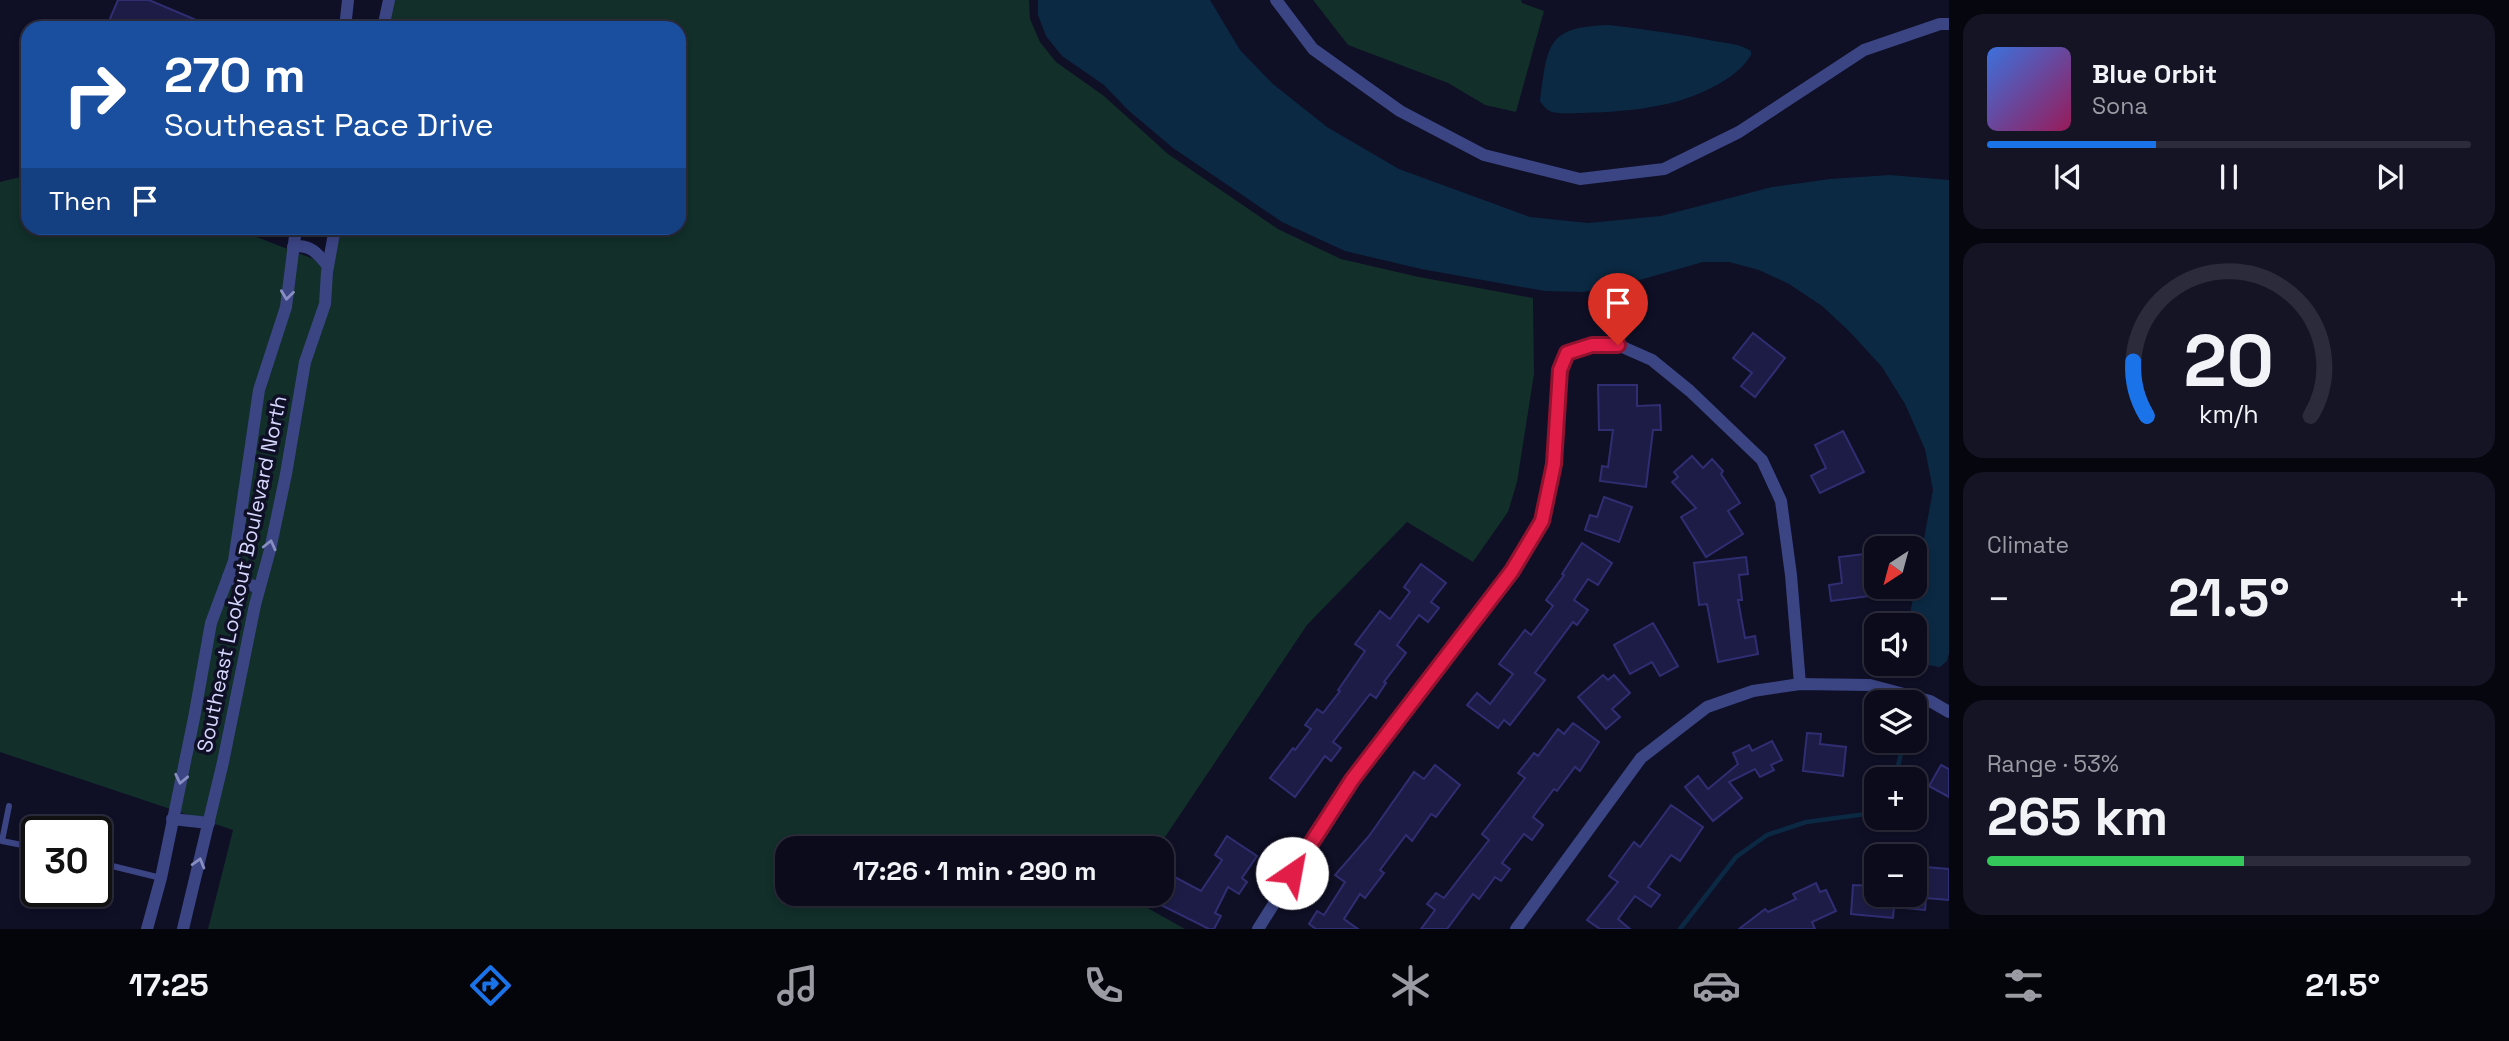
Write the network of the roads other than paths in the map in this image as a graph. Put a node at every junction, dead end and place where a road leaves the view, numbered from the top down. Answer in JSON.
{"nodes":[{"id":1,"x":348,"y":0,"type":"edge"},
{"id":2,"x":389,"y":0,"type":"edge"},
{"id":3,"x":1276,"y":0,"type":"edge"},
{"id":4,"x":346,"y":21,"type":"edge"},
{"id":5,"x":384,"y":21,"type":"edge"},
{"id":6,"x":1949,"y":24,"type":"edge"},
{"id":7,"x":295,"y":235,"type":"edge"},
{"id":8,"x":334,"y":235,"type":"edge"},
{"id":9,"x":293,"y":247,"type":"junction"},
{"id":10,"x":328,"y":266,"type":"junction"},
{"id":11,"x":228,"y":577,"type":"junction"},
{"id":12,"x":259,"y":588,"type":"junction"},
{"id":13,"x":1800,"y":684,"type":"junction"},
{"id":14,"x":1949,"y":712,"type":"edge"},
{"id":15,"x":9,"y":806,"type":"dead end"},
{"id":16,"x":172,"y":819,"type":"junction"},
{"id":17,"x":209,"y":823,"type":"junction"},
{"id":18,"x":21,"y":845,"type":"edge"},
{"id":19,"x":112,"y":866,"type":"edge"},
{"id":20,"x":161,"y":878,"type":"junction"},
{"id":21,"x":146,"y":929,"type":"edge"},
{"id":22,"x":183,"y":929,"type":"edge"},
{"id":23,"x":1258,"y":929,"type":"edge"},
{"id":24,"x":1516,"y":929,"type":"edge"}],
"edges":[{"from":1,"to":4,"type":"street"},
{"from":2,"to":5,"type":"street"},
{"from":3,"to":6,"type":"street"},
{"from":7,"to":9,"type":"street","name":"Southeast Lookout Boulevard North"},
{"from":8,"to":10,"type":"street","name":"Southeast Lookout Boulevard North"},
{"from":9,"to":10,"type":"street"},
{"from":9,"to":11,"type":"street","name":"Southeast Lookout Boulevard North","one_way":true},
{"from":12,"to":10,"type":"street","name":"Southeast Lookout Boulevard North","one_way":true},
{"from":11,"to":12,"type":"street"},
{"from":11,"to":16,"type":"street","name":"Southeast Lookout Boulevard North","one_way":true},
{"from":12,"to":17,"type":"street","name":"Southeast Lookout Boulevard North"},
{"from":13,"to":14,"type":"street"},
{"from":13,"to":23,"type":"street"},
{"from":13,"to":24,"type":"street"},
{"from":15,"to":18,"type":"lane"},
{"from":16,"to":17,"type":"street"},
{"from":16,"to":20,"type":"street","name":"Southeast Lookout Boulevard North"},
{"from":22,"to":17,"type":"street","name":"Southeast Lookout Boulevard North","one_way":true},
{"from":19,"to":20,"type":"lane"},
{"from":20,"to":21,"type":"street","name":"Southeast Lookout Boulevard North"}]}
